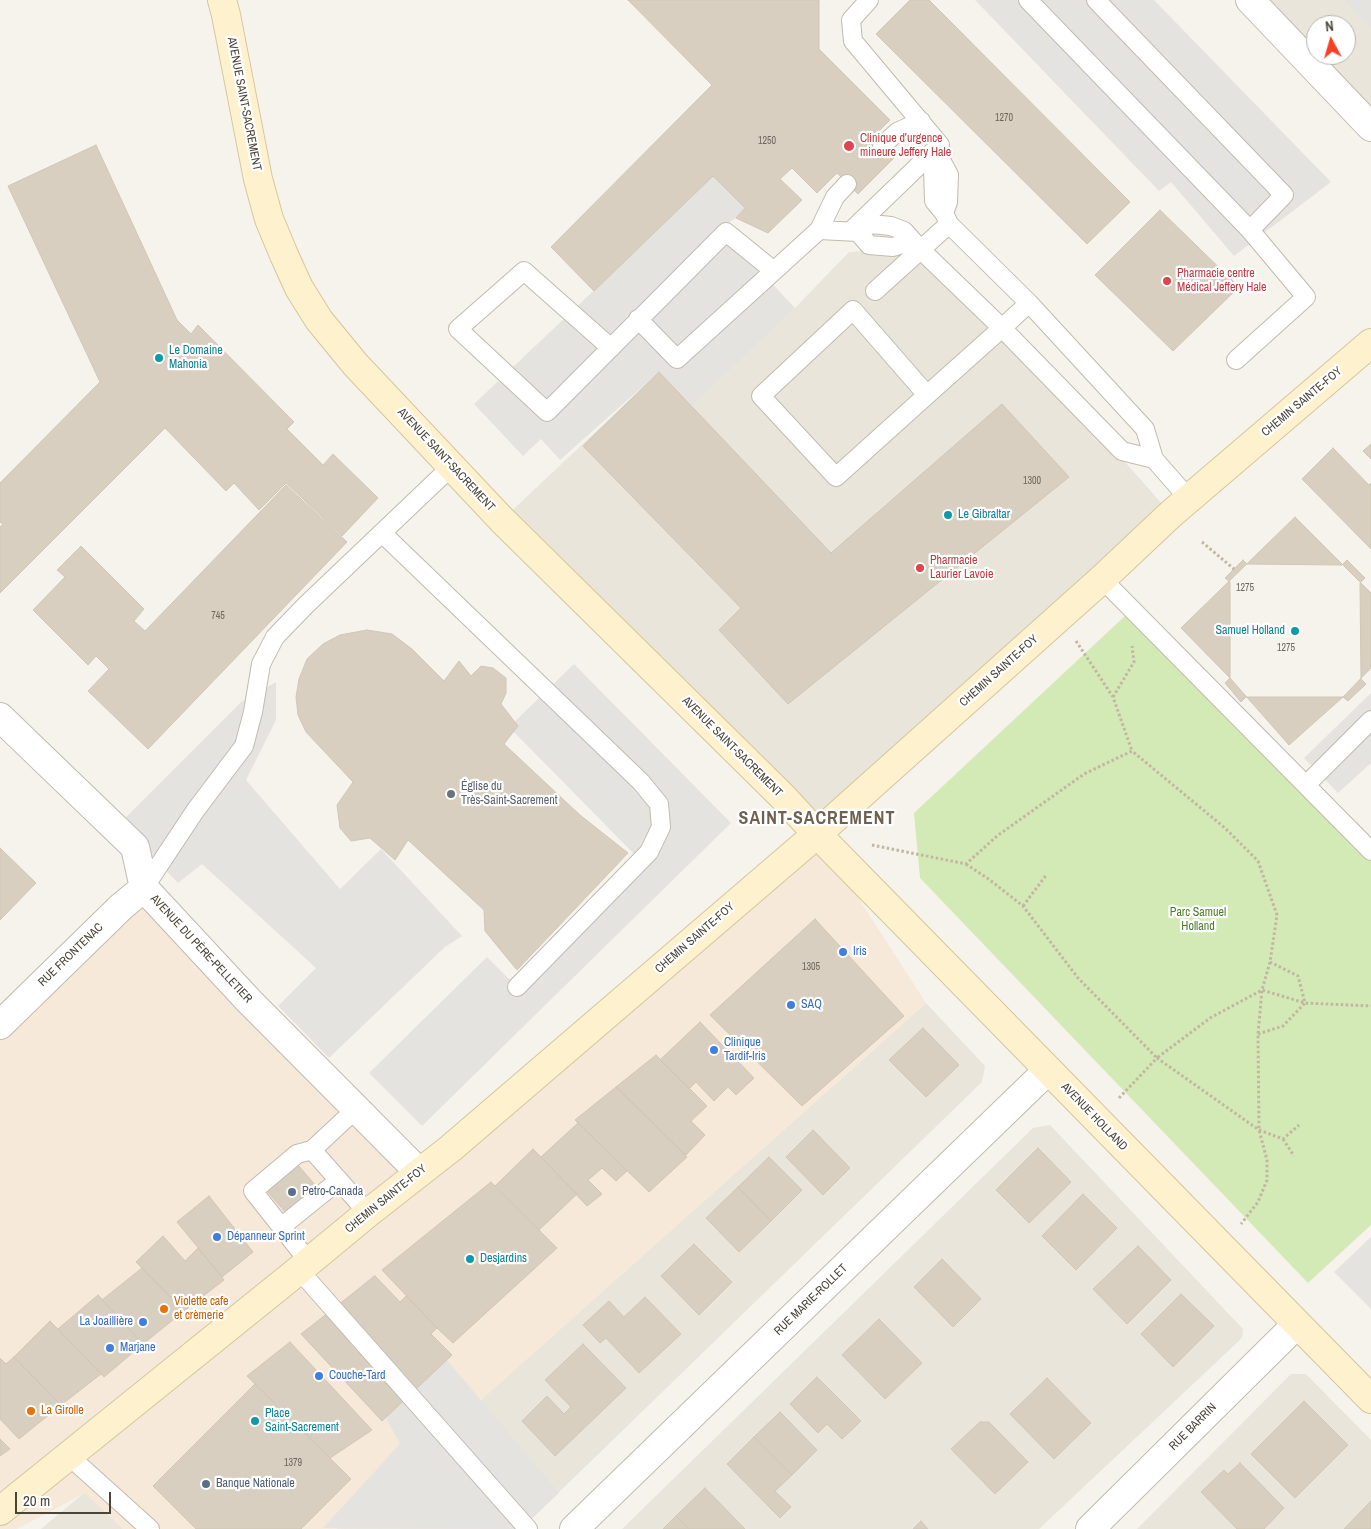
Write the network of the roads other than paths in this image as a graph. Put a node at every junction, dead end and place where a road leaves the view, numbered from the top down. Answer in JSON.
{"nodes":[{"id":1,"x":222,"y":0,"type":"edge"},
{"id":2,"x":869,"y":0,"type":"edge"},
{"id":3,"x":1028,"y":0,"type":"edge"},
{"id":4,"x":1096,"y":0,"type":"edge"},
{"id":5,"x":1250,"y":0,"type":"edge"},
{"id":6,"x":921,"y":121,"type":"junction"},
{"id":7,"x":1371,"y":126,"type":"edge"},
{"id":8,"x":882,"y":146,"type":"dead end"},
{"id":9,"x":940,"y":152,"type":"junction"},
{"id":10,"x":847,"y":184,"type":"dead end"},
{"id":11,"x":947,"y":218,"type":"junction"},
{"id":12,"x":819,"y":230,"type":"junction"},
{"id":13,"x":1250,"y":230,"type":"junction"},
{"id":14,"x":854,"y":232,"type":"junction"},
{"id":15,"x":916,"y":245,"type":"junction"},
{"id":16,"x":774,"y":271,"type":"junction"},
{"id":17,"x":875,"y":291,"type":"dead end"},
{"id":18,"x":1029,"y":303,"type":"junction"},
{"id":19,"x":638,"y":320,"type":"junction"},
{"id":20,"x":1002,"y":328,"type":"junction"},
{"id":21,"x":1371,"y":343,"type":"edge"},
{"id":22,"x":611,"y":348,"type":"junction"},
{"id":23,"x":1236,"y":360,"type":"dead end"},
{"id":24,"x":928,"y":395,"type":"junction"},
{"id":25,"x":1154,"y":458,"type":"junction"},
{"id":26,"x":452,"y":466,"type":"junction"},
{"id":27,"x":1189,"y":499,"type":"junction"},
{"id":28,"x":382,"y":533,"type":"junction"},
{"id":29,"x":1102,"y":579,"type":"junction"},
{"id":30,"x":0,"y":717,"type":"edge"},
{"id":31,"x":1371,"y":720,"type":"edge"},
{"id":32,"x":1306,"y":785,"type":"junction"},
{"id":33,"x":817,"y":834,"type":"junction"},
{"id":34,"x":1371,"y":851,"type":"edge"},
{"id":35,"x":144,"y":888,"type":"junction"},
{"id":36,"x":517,"y":987,"type":"dead end"},
{"id":37,"x":0,"y":1025,"type":"edge"},
{"id":38,"x":1048,"y":1070,"type":"junction"},
{"id":39,"x":356,"y":1109,"type":"junction"},
{"id":40,"x":312,"y":1150,"type":"junction"},
{"id":41,"x":419,"y":1172,"type":"junction"},
{"id":42,"x":338,"y":1181,"type":"junction"},
{"id":43,"x":368,"y":1213,"type":"junction"},
{"id":44,"x":282,"y":1227,"type":"junction"},
{"id":45,"x":304,"y":1266,"type":"junction"},
{"id":46,"x":1297,"y":1324,"type":"junction"},
{"id":47,"x":1371,"y":1399,"type":"edge"},
{"id":48,"x":69,"y":1456,"type":"junction"},
{"id":49,"x":0,"y":1511,"type":"edge"},
{"id":50,"x":150,"y":1529,"type":"edge"},
{"id":51,"x":528,"y":1529,"type":"edge"},
{"id":52,"x":574,"y":1529,"type":"edge"},
{"id":53,"x":1090,"y":1529,"type":"edge"}],
"edges":[{"from":1,"to":26,"type":"main road","name":"AVENUE SAINT-SACREMENT"},
{"from":2,"to":6,"type":"lane"},
{"from":3,"to":13,"type":"lane"},
{"from":4,"to":13,"type":"lane"},
{"from":5,"to":7,"type":"street"},
{"from":6,"to":8,"type":"lane"},
{"from":6,"to":9,"type":"lane"},
{"from":9,"to":11,"type":"lane"},
{"from":9,"to":14,"type":"lane"},
{"from":10,"to":12,"type":"lane"},
{"from":11,"to":15,"type":"lane"},
{"from":11,"to":18,"type":"lane"},
{"from":12,"to":14,"type":"lane"},
{"from":12,"to":16,"type":"lane"},
{"from":13,"to":23,"type":"lane"},
{"from":14,"to":15,"type":"lane"},
{"from":15,"to":17,"type":"lane"},
{"from":15,"to":20,"type":"lane"},
{"from":16,"to":19,"type":"lane"},
{"from":16,"to":19,"type":"lane"},
{"from":18,"to":20,"type":"lane"},
{"from":18,"to":25,"type":"lane"},
{"from":19,"to":22,"type":"lane"},
{"from":20,"to":24,"type":"lane"},
{"from":20,"to":25,"type":"lane"},
{"from":21,"to":27,"type":"main road","name":"CHEMIN SAINTE-FOY"},
{"from":22,"to":22,"type":"lane"},
{"from":24,"to":24,"type":"lane"},
{"from":25,"to":27,"type":"lane"},
{"from":26,"to":28,"type":"lane"},
{"from":26,"to":33,"type":"main road","name":"AVENUE SAINT-SACREMENT"},
{"from":27,"to":29,"type":"main road","name":"CHEMIN SAINTE-FOY"},
{"from":28,"to":35,"type":"lane"},
{"from":28,"to":36,"type":"lane"},
{"from":29,"to":32,"type":"lane"},
{"from":29,"to":33,"type":"main road","name":"CHEMIN SAINTE-FOY"},
{"from":30,"to":35,"type":"street","name":"AVENUE DU PÈRE-PELLETIER"},
{"from":31,"to":32,"type":"lane"},
{"from":32,"to":34,"type":"lane"},
{"from":33,"to":38,"type":"main road","name":"AVENUE HOLLAND"},
{"from":33,"to":41,"type":"main road","name":"CHEMIN SAINTE-FOY"},
{"from":35,"to":37,"type":"street","name":"RUE FRONTENAC"},
{"from":35,"to":39,"type":"street","name":"AVENUE DU PÈRE-PELLETIER"},
{"from":38,"to":46,"type":"main road","name":"AVENUE HOLLAND"},
{"from":38,"to":52,"type":"street","name":"RUE MARIE-ROLLET"},
{"from":39,"to":40,"type":"lane"},
{"from":39,"to":41,"type":"street","name":"AVENUE DU PÈRE-PELLETIER"},
{"from":40,"to":42,"type":"lane"},
{"from":40,"to":44,"type":"lane"},
{"from":41,"to":43,"type":"main road","name":"CHEMIN SAINTE-FOY"},
{"from":42,"to":43,"type":"lane"},
{"from":42,"to":44,"type":"lane"},
{"from":43,"to":45,"type":"main road","name":"CHEMIN SAINTE-FOY"},
{"from":44,"to":45,"type":"lane"},
{"from":45,"to":48,"type":"main road","name":"CHEMIN SAINTE-FOY"},
{"from":45,"to":51,"type":"lane"},
{"from":46,"to":47,"type":"main road","name":"AVENUE HOLLAND"},
{"from":46,"to":53,"type":"street","name":"RUE BARRIN"},
{"from":48,"to":49,"type":"main road","name":"CHEMIN SAINTE-FOY"},
{"from":48,"to":50,"type":"lane"}]}
